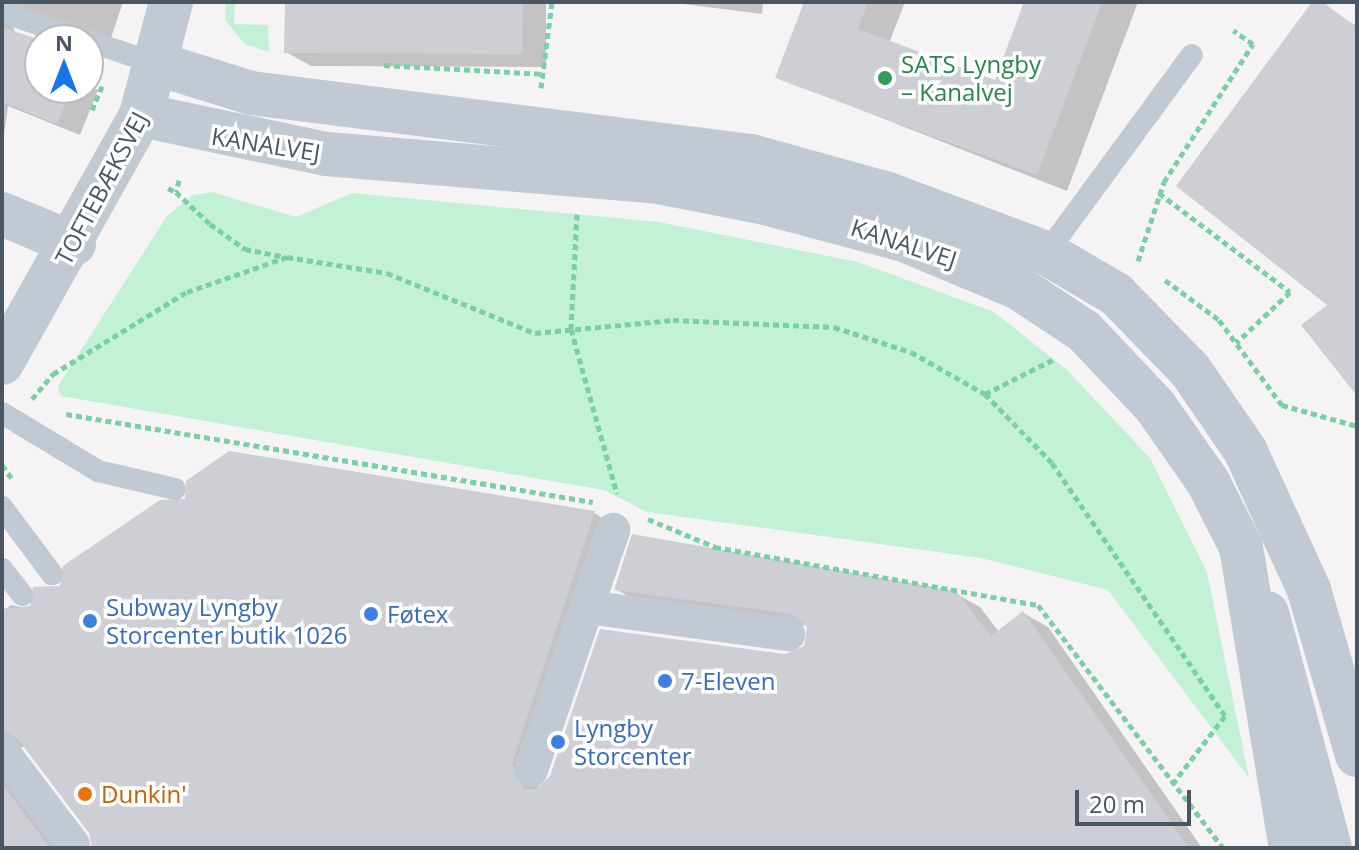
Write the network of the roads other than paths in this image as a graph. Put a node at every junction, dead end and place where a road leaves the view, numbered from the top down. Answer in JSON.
{"nodes":[{"id":1,"x":171,"y":2,"type":"edge"},
{"id":2,"x":2,"y":12,"type":"edge"},
{"id":3,"x":38,"y":24,"type":"edge"},
{"id":4,"x":104,"y":46,"type":"edge"},
{"id":5,"x":1192,"y":55,"type":"dead end"},
{"id":6,"x":158,"y":64,"type":"junction"},
{"id":7,"x":141,"y":115,"type":"junction"},
{"id":8,"x":2,"y":214,"type":"edge"},
{"id":9,"x":74,"y":244,"type":"junction"},
{"id":10,"x":1046,"y":253,"type":"junction"},
{"id":11,"x":1019,"y":288,"type":"junction"},
{"id":12,"x":2,"y":363,"type":"edge"},
{"id":13,"x":2,"y":413,"type":"edge"},
{"id":14,"x":175,"y":489,"type":"dead end"},
{"id":15,"x":2,"y":507,"type":"edge"},
{"id":16,"x":617,"y":519,"type":"road end"},
{"id":17,"x":1241,"y":547,"type":"junction"},
{"id":18,"x":2,"y":569,"type":"edge"},
{"id":19,"x":52,"y":574,"type":"dead end"},
{"id":20,"x":22,"y":595,"type":"dead end"},
{"id":21,"x":587,"y":607,"type":"junction"},
{"id":22,"x":788,"y":634,"type":"dead end"},
{"id":23,"x":2,"y":751,"type":"edge"},
{"id":24,"x":1357,"y":755,"type":"edge"},
{"id":25,"x":531,"y":770,"type":"dead end"},
{"id":26,"x":73,"y":845,"type":"dead end"},
{"id":27,"x":1291,"y":848,"type":"edge"},
{"id":28,"x":1330,"y":848,"type":"edge"}],
"edges":[{"from":1,"to":6,"type":"street","name":"TOFTEBÆKSVEJ"},
{"from":2,"to":3,"type":"lane"},
{"from":4,"to":6,"type":"lane"},
{"from":5,"to":10,"type":"lane"},
{"from":6,"to":7,"type":"street","name":"TOFTEBÆKSVEJ"},
{"from":6,"to":10,"type":"street","name":"KANALVEJ"},
{"from":7,"to":9,"type":"street","name":"TOFTEBÆKSVEJ"},
{"from":7,"to":11,"type":"street","name":"KANALVEJ"},
{"from":8,"to":9,"type":"street"},
{"from":9,"to":12,"type":"street","name":"TOFTEBÆKSVEJ"},
{"from":10,"to":11,"type":"lane"},
{"from":10,"to":24,"type":"street","name":"KANALVEJ"},
{"from":11,"to":17,"type":"street","name":"KANALVEJ"},
{"from":13,"to":14,"type":"lane"},
{"from":15,"to":19,"type":"lane"},
{"from":16,"to":21,"type":"street"},
{"from":17,"to":27,"type":"street","name":"KANALVEJ"},
{"from":17,"to":28,"type":"street"},
{"from":18,"to":20,"type":"lane"},
{"from":21,"to":22,"type":"street"},
{"from":21,"to":25,"type":"street"},
{"from":23,"to":26,"type":"street"}]}
